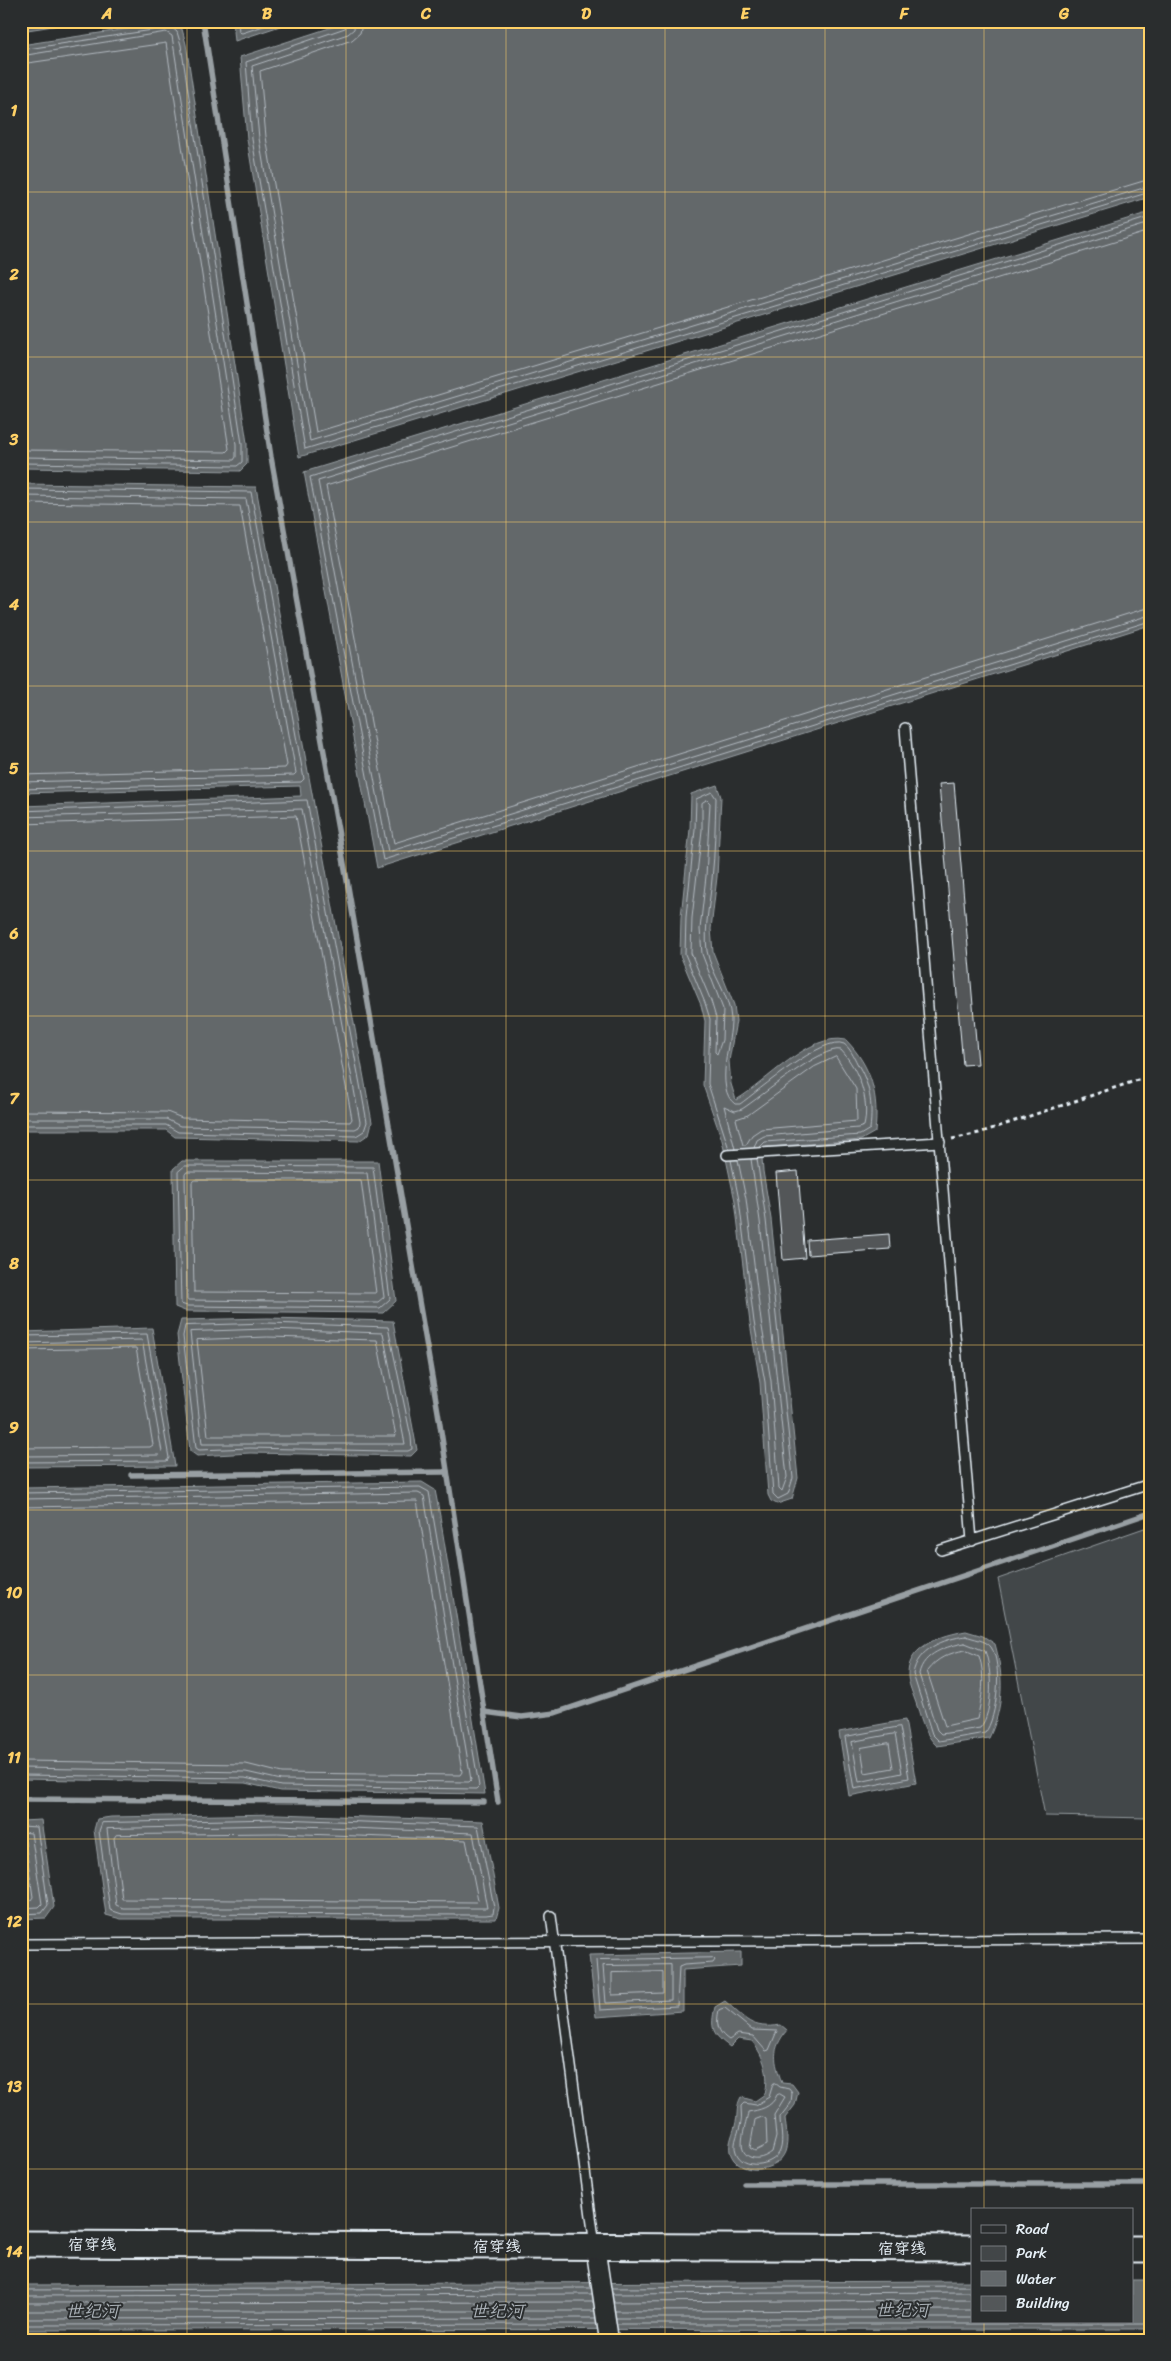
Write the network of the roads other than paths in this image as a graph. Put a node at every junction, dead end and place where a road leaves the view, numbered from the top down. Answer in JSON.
{"nodes":[{"id":1,"x":905,"y":728,"type":"dead end"},
{"id":2,"x":940,"y":1142,"type":"junction"},
{"id":3,"x":727,"y":1154,"type":"dead end"},
{"id":4,"x":1150,"y":1484,"type":"edge"},
{"id":5,"x":972,"y":1541,"type":"junction"},
{"id":6,"x":941,"y":1550,"type":"dead end"},
{"id":7,"x":551,"y":1916,"type":"dead end"},
{"id":8,"x":1150,"y":1938,"type":"edge"},
{"id":9,"x":554,"y":1942,"type":"junction"},
{"id":10,"x":21,"y":1944,"type":"edge"},
{"id":11,"x":21,"y":2244,"type":"edge"},
{"id":12,"x":595,"y":2246,"type":"junction"},
{"id":13,"x":971,"y":2248,"type":"edge"},
{"id":14,"x":1134,"y":2249,"type":"edge"},
{"id":15,"x":1150,"y":2249,"type":"edge"},
{"id":16,"x":610,"y":2340,"type":"edge"}],
"edges":[{"from":1,"to":2,"type":"lane"},
{"from":2,"to":3,"type":"lane"},
{"from":2,"to":5,"type":"lane"},
{"from":4,"to":5,"type":"lane"},
{"from":5,"to":6,"type":"lane"},
{"from":7,"to":9,"type":"lane"},
{"from":8,"to":9,"type":"lane"},
{"from":9,"to":10,"type":"lane"},
{"from":9,"to":12,"type":"lane"},
{"from":11,"to":12,"type":"main road","name":"宿穿线"},
{"from":12,"to":13,"type":"main road","name":"宿穿线"},
{"from":12,"to":16,"type":"street"},
{"from":14,"to":15,"type":"main road"}]}
